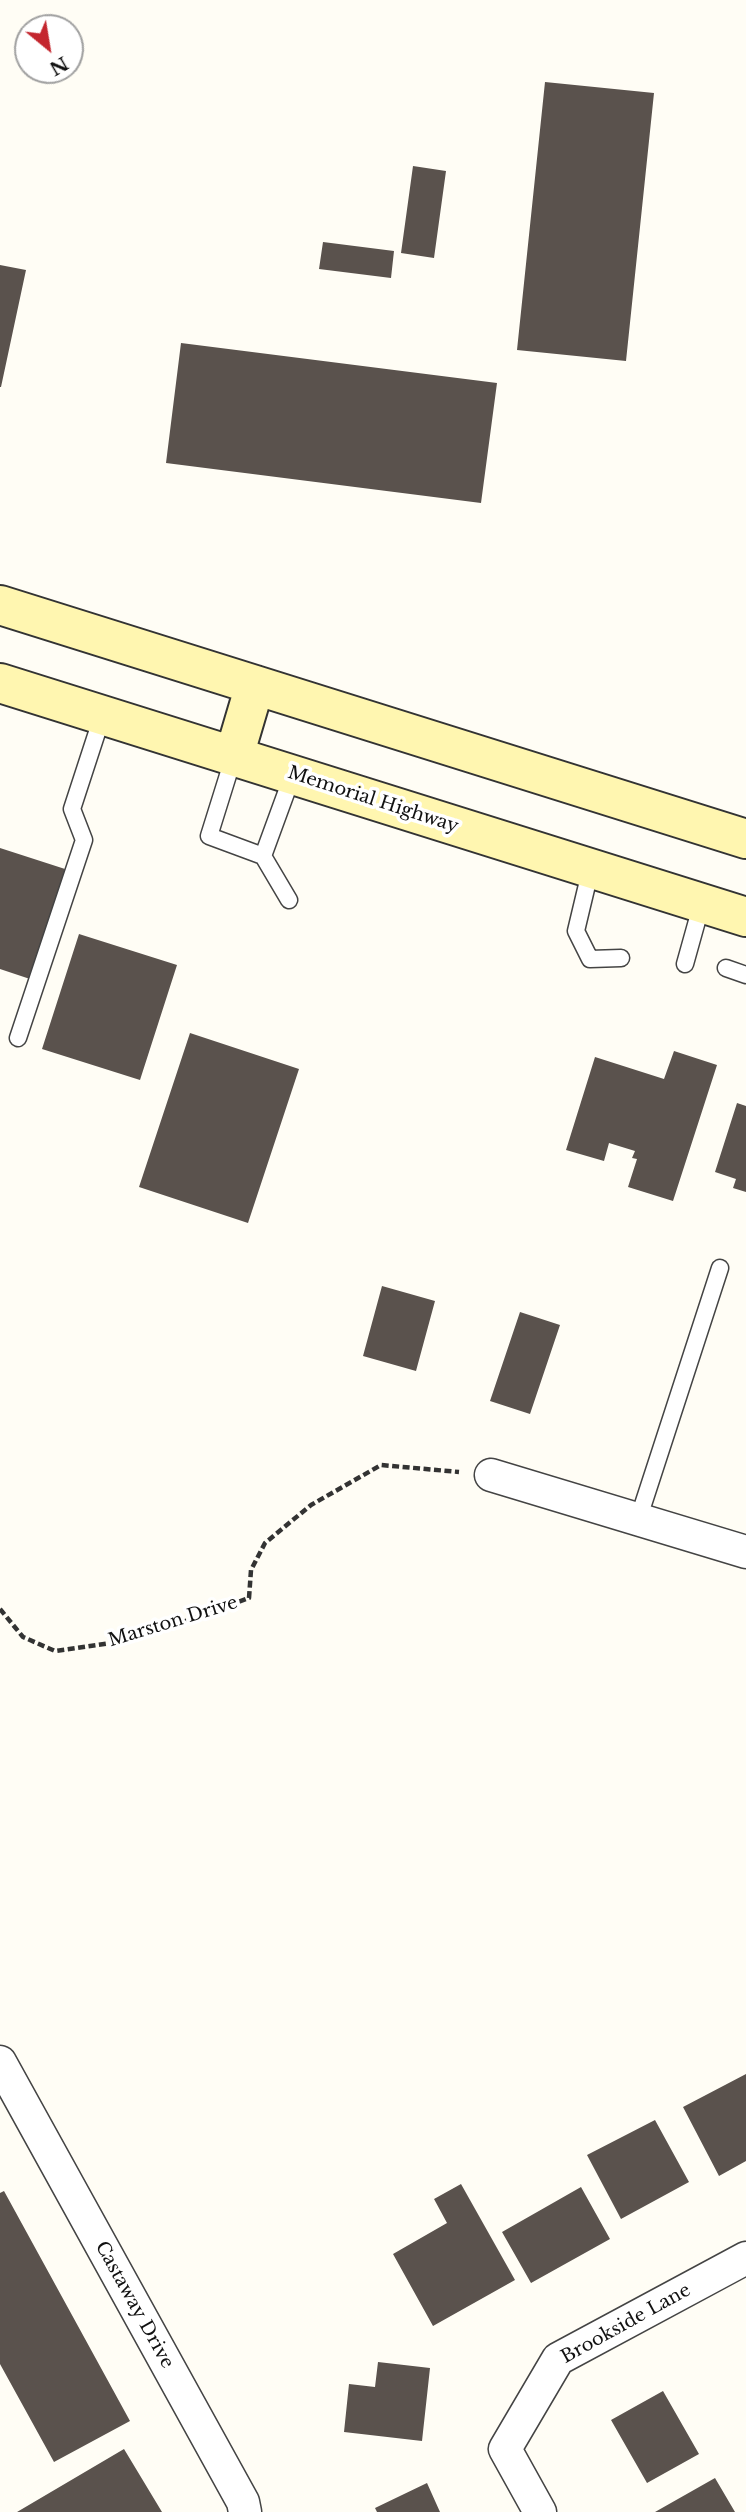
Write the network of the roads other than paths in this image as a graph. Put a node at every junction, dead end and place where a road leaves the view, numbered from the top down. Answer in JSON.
{"nodes":[{"id":1,"x":0,"y":605,"type":"edge"},
{"id":2,"x":0,"y":683,"type":"edge"},
{"id":3,"x":255,"y":685,"type":"junction"},
{"id":4,"x":103,"y":714,"type":"junction"},
{"id":5,"x":234,"y":757,"type":"junction"},
{"id":6,"x":293,"y":774,"type":"junction"},
{"id":7,"x":746,"y":839,"type":"edge"},
{"id":8,"x":263,"y":856,"type":"junction"},
{"id":9,"x":591,"y":868,"type":"junction"},
{"id":10,"x":289,"y":900,"type":"dead end"},
{"id":11,"x":702,"y":903,"type":"junction"},
{"id":12,"x":745,"y":912,"type":"edge"},
{"id":13,"x":621,"y":958,"type":"dead end"},
{"id":14,"x":685,"y":964,"type":"dead end"},
{"id":15,"x":726,"y":968,"type":"dead end"},
{"id":16,"x":746,"y":975,"type":"edge"},
{"id":17,"x":18,"y":1038,"type":"dead end"},
{"id":18,"x":720,"y":1268,"type":"dead end"},
{"id":19,"x":491,"y":1475,"type":"road end"},
{"id":20,"x":638,"y":1520,"type":"junction"},
{"id":21,"x":746,"y":1552,"type":"edge"},
{"id":22,"x":0,"y":2062,"type":"edge"},
{"id":23,"x":10,"y":2105,"type":"edge"},
{"id":24,"x":746,"y":2258,"type":"edge"},
{"id":25,"x":244,"y":2512,"type":"edge"},
{"id":26,"x":540,"y":2512,"type":"edge"}],
"edges":[{"from":1,"to":3,"type":"main road"},
{"from":2,"to":4,"type":"main road","name":"Memorial Highway"},
{"from":3,"to":5,"type":"main road"},
{"from":3,"to":7,"type":"main road"},
{"from":4,"to":5,"type":"main road","name":"Memorial Highway"},
{"from":4,"to":17,"type":"lane"},
{"from":5,"to":6,"type":"main road","name":"Memorial Highway"},
{"from":5,"to":8,"type":"lane"},
{"from":6,"to":8,"type":"lane"},
{"from":6,"to":9,"type":"main road","name":"Memorial Highway"},
{"from":8,"to":10,"type":"lane"},
{"from":9,"to":11,"type":"main road","name":"Memorial Highway"},
{"from":9,"to":13,"type":"lane"},
{"from":11,"to":12,"type":"main road","name":"Memorial Highway"},
{"from":11,"to":14,"type":"lane"},
{"from":15,"to":16,"type":"lane"},
{"from":18,"to":20,"type":"lane"},
{"from":19,"to":20,"type":"street"},
{"from":20,"to":21,"type":"street"},
{"from":22,"to":23,"type":"street","name":"Castaway Drive"},
{"from":23,"to":25,"type":"street","name":"Castaway Drive"},
{"from":24,"to":26,"type":"street","name":"Brookside Lane"}]}
